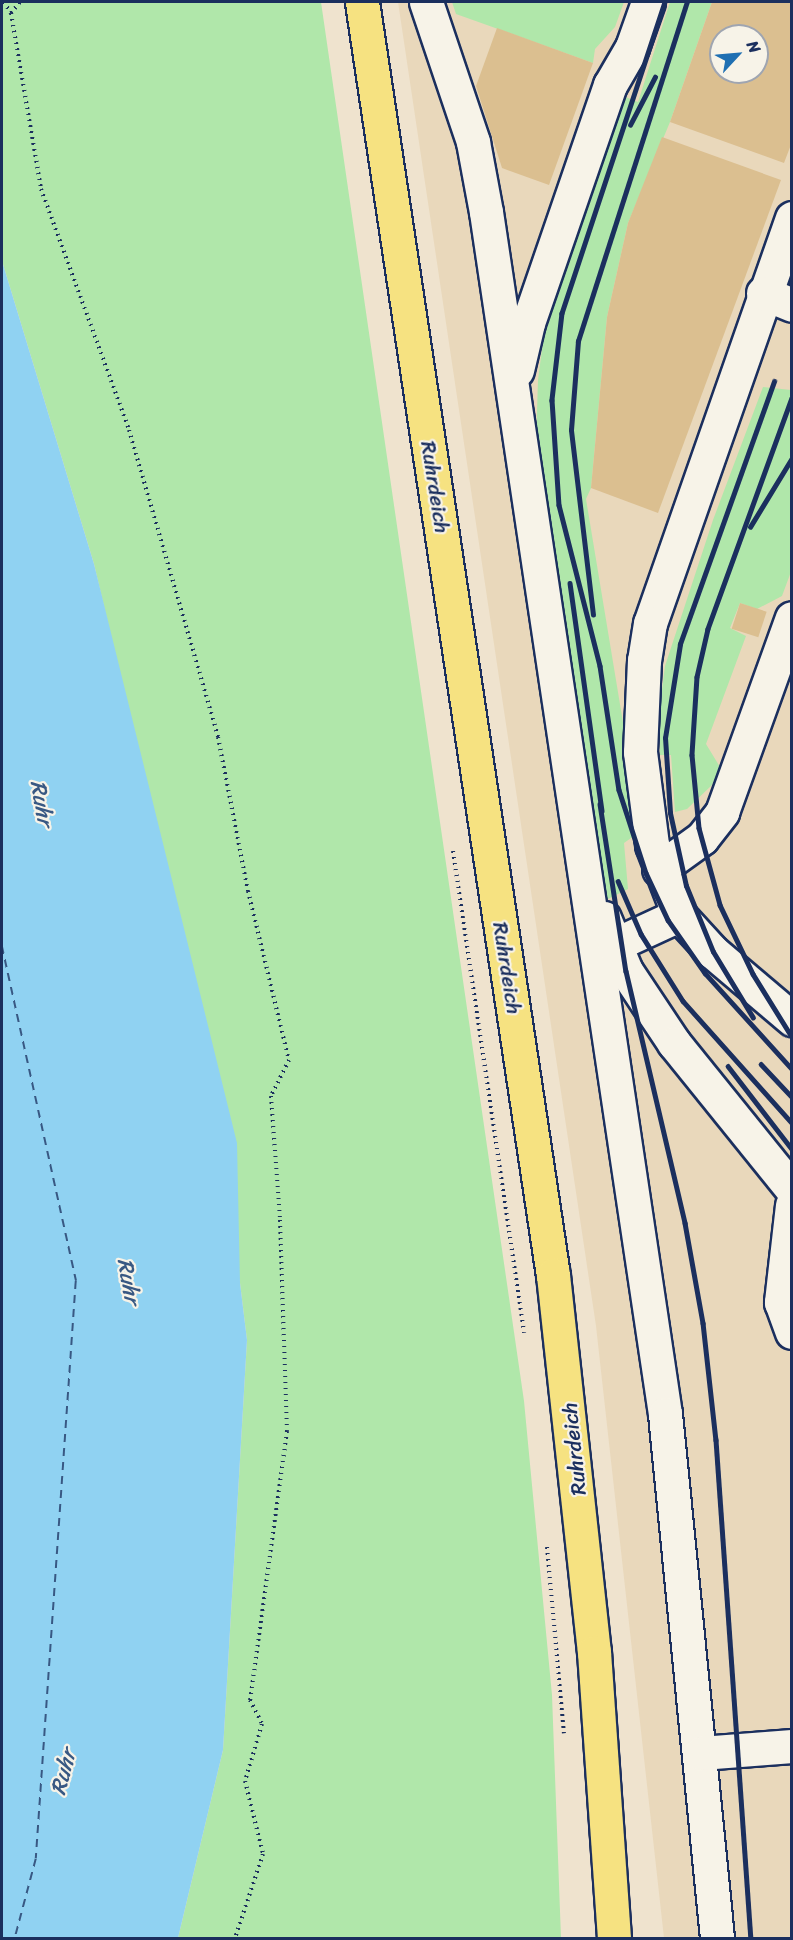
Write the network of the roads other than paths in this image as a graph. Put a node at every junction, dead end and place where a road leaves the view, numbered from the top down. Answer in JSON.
{"nodes":[{"id":1,"x":362,"y":2,"type":"edge"},
{"id":2,"x":426,"y":2,"type":"edge"},
{"id":3,"x":648,"y":2,"type":"edge"},
{"id":4,"x":784,"y":215,"type":"edge"},
{"id":5,"x":777,"y":299,"type":"edge"},
{"id":6,"x":513,"y":396,"type":"junction"},
{"id":7,"x":792,"y":618,"type":"edge"},
{"id":8,"x":583,"y":867,"type":"junction"},
{"id":9,"x":659,"y":869,"type":"junction"},
{"id":10,"x":679,"y":915,"type":"junction"},
{"id":11,"x":614,"y":945,"type":"junction"},
{"id":12,"x":792,"y":1019,"type":"edge"},
{"id":13,"x":792,"y":1189,"type":"edge"},
{"id":14,"x":792,"y":1205,"type":"edge"},
{"id":15,"x":792,"y":1332,"type":"edge"},
{"id":16,"x":792,"y":1746,"type":"edge"},
{"id":17,"x":701,"y":1753,"type":"junction"},
{"id":18,"x":614,"y":1938,"type":"edge"},
{"id":19,"x":717,"y":1938,"type":"edge"}],
"edges":[{"from":1,"to":18,"type":"main road","name":"Ruhrdeich"},
{"from":2,"to":6,"type":"lane"},
{"from":3,"to":6,"type":"lane"},
{"from":4,"to":5,"type":"lane"},
{"from":5,"to":9,"type":"lane"},
{"from":6,"to":8,"type":"lane"},
{"from":7,"to":9,"type":"lane"},
{"from":8,"to":11,"type":"lane"},
{"from":8,"to":17,"type":"lane"},
{"from":9,"to":10,"type":"lane"},
{"from":10,"to":11,"type":"lane"},
{"from":10,"to":12,"type":"lane"},
{"from":11,"to":13,"type":"lane"},
{"from":14,"to":15,"type":"lane"},
{"from":16,"to":17,"type":"lane"},
{"from":17,"to":19,"type":"lane"}]}
